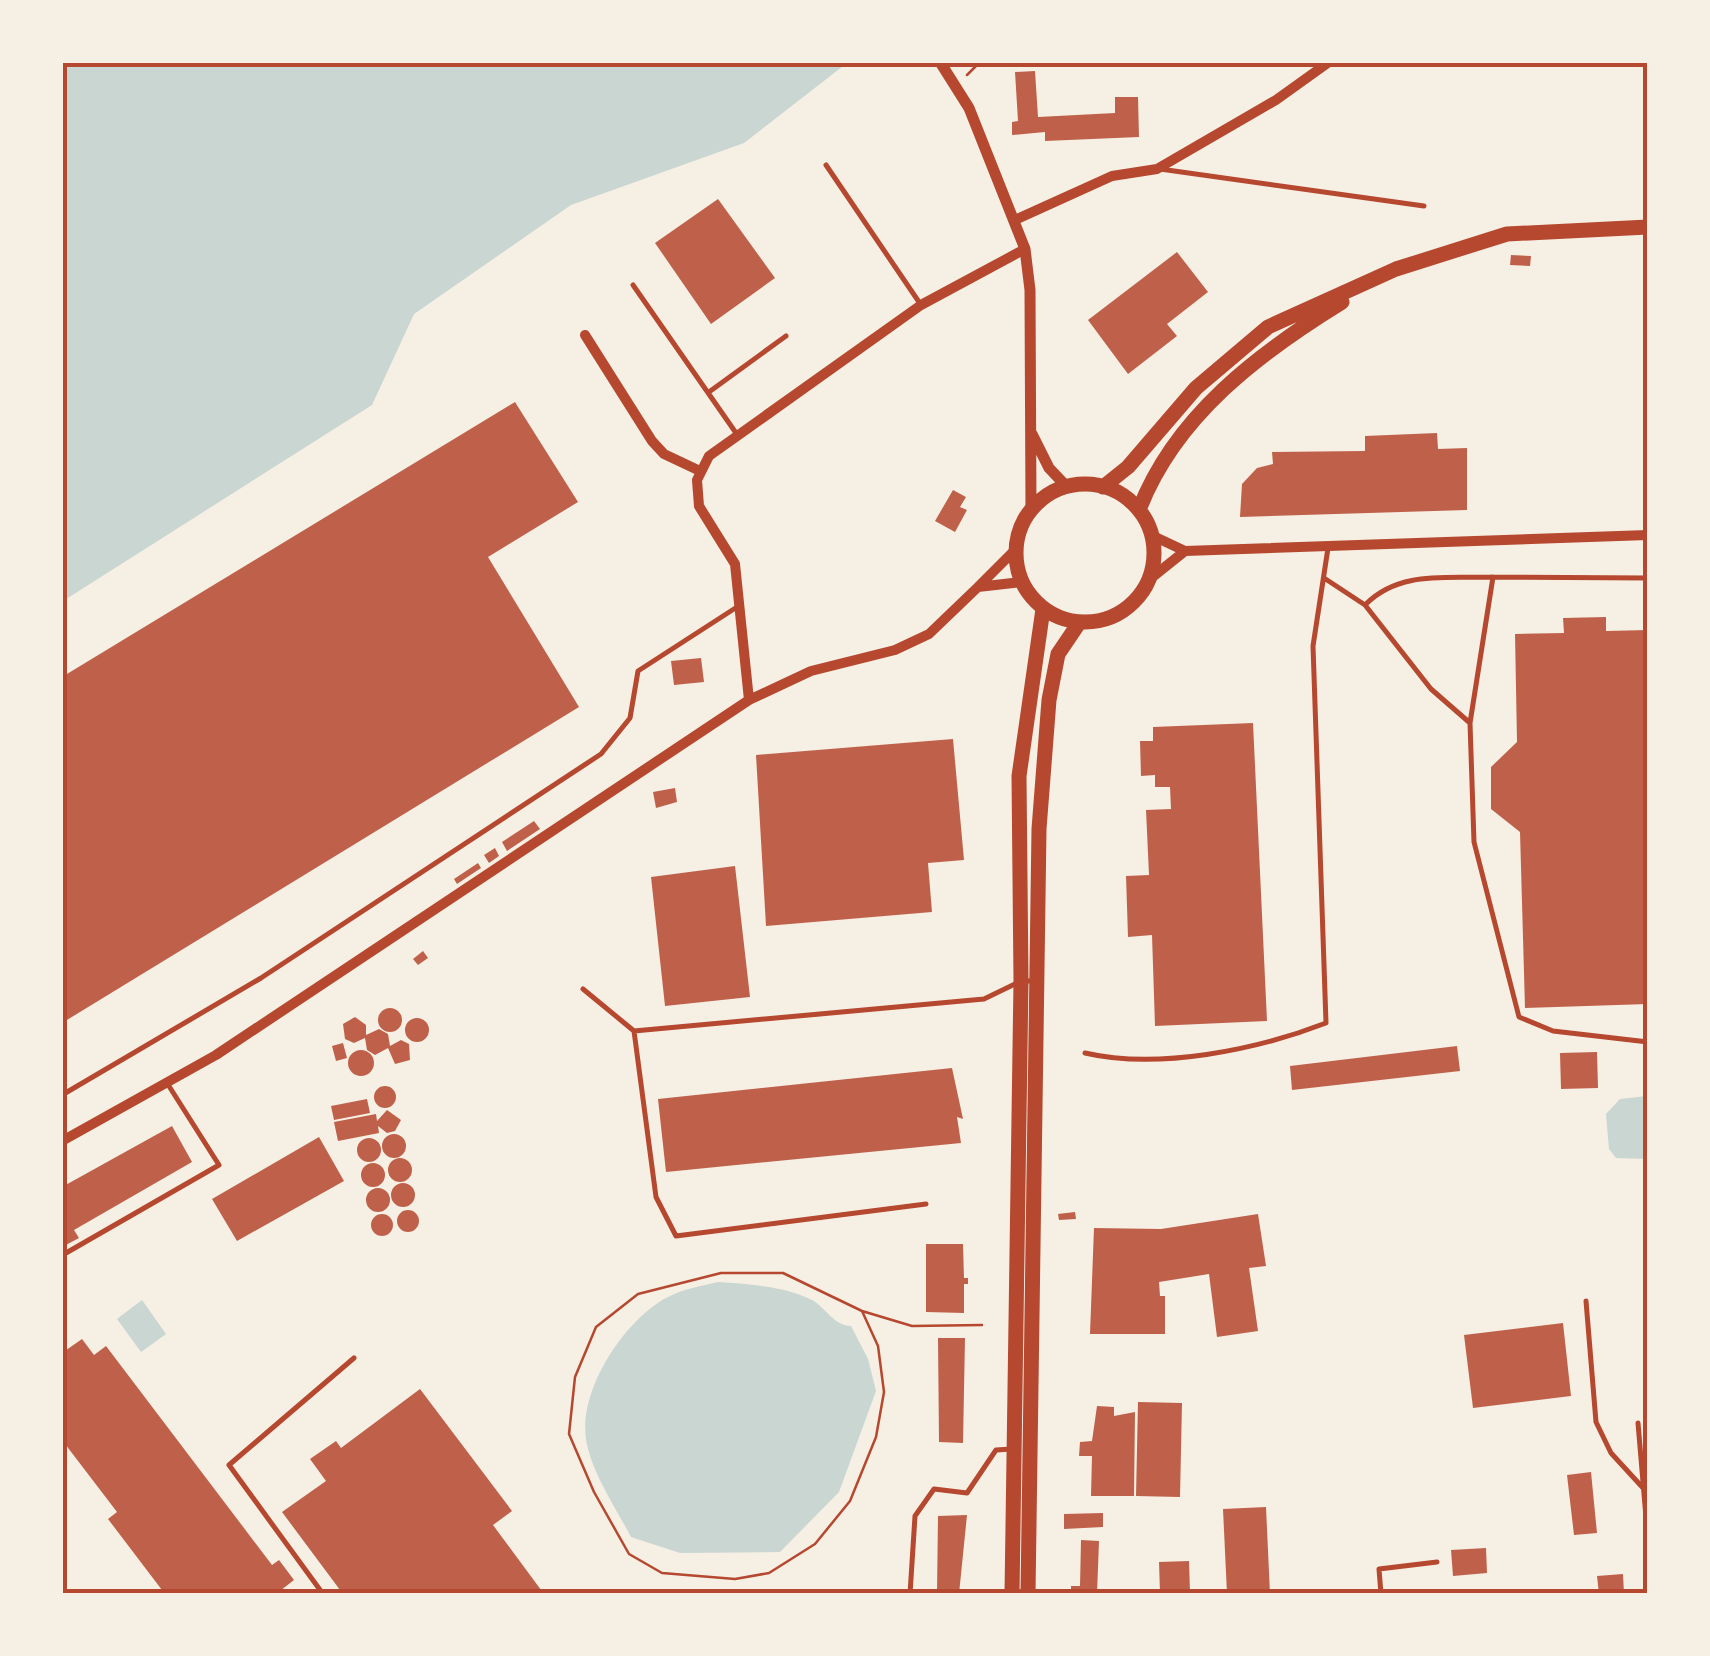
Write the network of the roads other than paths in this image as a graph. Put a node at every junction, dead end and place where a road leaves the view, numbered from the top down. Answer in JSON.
{"nodes":[{"id":1,"x":940,"y":62,"type":"edge"},
{"id":2,"x":1328,"y":62,"type":"edge"},
{"id":3,"x":826,"y":166,"type":"dead end"},
{"id":4,"x":1158,"y":169,"type":"junction"},
{"id":5,"x":1424,"y":206,"type":"dead end"},
{"id":6,"x":1015,"y":220,"type":"junction"},
{"id":7,"x":1648,"y":227,"type":"edge"},
{"id":8,"x":1024,"y":249,"type":"junction"},
{"id":9,"x":1396,"y":268,"type":"junction"},
{"id":10,"x":633,"y":285,"type":"dead end"},
{"id":11,"x":921,"y":305,"type":"junction"},
{"id":12,"x":584,"y":335,"type":"dead end"},
{"id":13,"x":786,"y":336,"type":"dead end"},
{"id":14,"x":709,"y":392,"type":"junction"},
{"id":15,"x":1028,"y":426,"type":"junction"},
{"id":16,"x":736,"y":433,"type":"junction"},
{"id":17,"x":700,"y":471,"type":"junction"},
{"id":18,"x":1067,"y":486,"type":"junction"},
{"id":19,"x":1104,"y":487,"type":"junction"},
{"id":20,"x":1031,"y":510,"type":"junction"},
{"id":21,"x":1138,"y":510,"type":"junction"},
{"id":22,"x":1151,"y":536,"type":"junction"},
{"id":23,"x":1648,"y":536,"type":"edge"},
{"id":24,"x":1329,"y":545,"type":"junction"},
{"id":25,"x":1016,"y":549,"type":"junction"},
{"id":26,"x":1185,"y":551,"type":"junction"},
{"id":27,"x":1150,"y":578,"type":"junction"},
{"id":28,"x":1324,"y":578,"type":"junction"},
{"id":29,"x":1493,"y":578,"type":"junction"},
{"id":30,"x":1648,"y":578,"type":"edge"},
{"id":31,"x":1022,"y":582,"type":"junction"},
{"id":32,"x":978,"y":587,"type":"junction"},
{"id":33,"x":1366,"y":605,"type":"junction"},
{"id":34,"x":737,"y":607,"type":"junction"},
{"id":35,"x":1043,"y":609,"type":"junction"},
{"id":36,"x":1079,"y":622,"type":"junction"},
{"id":37,"x":749,"y":700,"type":"junction"},
{"id":38,"x":1470,"y":723,"type":"junction"},
{"id":39,"x":1030,"y":981,"type":"junction"},
{"id":40,"x":583,"y":989,"type":"dead end"},
{"id":41,"x":634,"y":1031,"type":"junction"},
{"id":42,"x":1648,"y":1042,"type":"edge"},
{"id":43,"x":1085,"y":1052,"type":"dead end"},
{"id":44,"x":167,"y":1083,"type":"junction"},
{"id":45,"x":62,"y":1095,"type":"edge"},
{"id":46,"x":62,"y":1142,"type":"edge"},
{"id":47,"x":926,"y":1204,"type":"dead end"},
{"id":48,"x":66,"y":1253,"type":"dead end"},
{"id":49,"x":1586,"y":1300,"type":"dead end"},
{"id":50,"x":354,"y":1358,"type":"dead end"},
{"id":51,"x":1638,"y":1423,"type":"dead end"},
{"id":52,"x":1022,"y":1449,"type":"junction"},
{"id":53,"x":1644,"y":1490,"type":"junction"},
{"id":54,"x":1648,"y":1541,"type":"edge"},
{"id":55,"x":1437,"y":1562,"type":"dead end"},
{"id":56,"x":323,"y":1594,"type":"edge"},
{"id":57,"x":910,"y":1594,"type":"edge"},
{"id":58,"x":1012,"y":1594,"type":"edge"},
{"id":59,"x":1028,"y":1594,"type":"edge"},
{"id":60,"x":1381,"y":1594,"type":"edge"}],
"edges":[{"from":1,"to":6,"type":"street"},
{"from":2,"to":4,"type":"street"},
{"from":3,"to":11,"type":"lane"},
{"from":4,"to":5,"type":"lane"},
{"from":4,"to":6,"type":"street"},
{"from":6,"to":8,"type":"street"},
{"from":7,"to":9,"type":"main road"},
{"from":8,"to":11,"type":"street"},
{"from":8,"to":15,"type":"street"},
{"from":9,"to":19,"type":"main road"},
{"from":9,"to":21,"type":"main road"},
{"from":10,"to":14,"type":"lane"},
{"from":11,"to":16,"type":"street"},
{"from":12,"to":17,"type":"street"},
{"from":13,"to":14,"type":"lane"},
{"from":14,"to":16,"type":"lane"},
{"from":15,"to":18,"type":"street"},
{"from":15,"to":20,"type":"street"},
{"from":16,"to":17,"type":"street"},
{"from":17,"to":34,"type":"street"},
{"from":18,"to":19,"type":"main road"},
{"from":18,"to":20,"type":"main road"},
{"from":19,"to":21,"type":"main road"},
{"from":20,"to":25,"type":"main road"},
{"from":21,"to":22,"type":"main road"},
{"from":22,"to":26,"type":"street"},
{"from":22,"to":27,"type":"main road"},
{"from":23,"to":24,"type":"street"},
{"from":24,"to":26,"type":"street"},
{"from":24,"to":28,"type":"lane"},
{"from":25,"to":31,"type":"main road"},
{"from":25,"to":32,"type":"street"},
{"from":26,"to":27,"type":"street"},
{"from":27,"to":36,"type":"main road"},
{"from":28,"to":33,"type":"lane"},
{"from":28,"to":43,"type":"lane"},
{"from":29,"to":30,"type":"lane"},
{"from":29,"to":33,"type":"lane"},
{"from":29,"to":38,"type":"lane"},
{"from":31,"to":32,"type":"street"},
{"from":31,"to":35,"type":"main road"},
{"from":32,"to":37,"type":"street"},
{"from":33,"to":38,"type":"lane"},
{"from":34,"to":37,"type":"street"},
{"from":34,"to":45,"type":"lane"},
{"from":35,"to":36,"type":"main road"},
{"from":35,"to":39,"type":"main road"},
{"from":36,"to":39,"type":"main road"},
{"from":37,"to":44,"type":"street"},
{"from":38,"to":42,"type":"lane"},
{"from":39,"to":41,"type":"lane"},
{"from":39,"to":52,"type":"main road"},
{"from":40,"to":41,"type":"lane"},
{"from":41,"to":47,"type":"lane"},
{"from":44,"to":46,"type":"street"},
{"from":44,"to":48,"type":"lane"},
{"from":49,"to":53,"type":"lane"},
{"from":50,"to":56,"type":"lane"},
{"from":51,"to":53,"type":"lane"},
{"from":52,"to":57,"type":"lane"},
{"from":52,"to":58,"type":"main road"},
{"from":52,"to":59,"type":"main road"},
{"from":53,"to":54,"type":"lane"},
{"from":55,"to":60,"type":"lane"}]}
